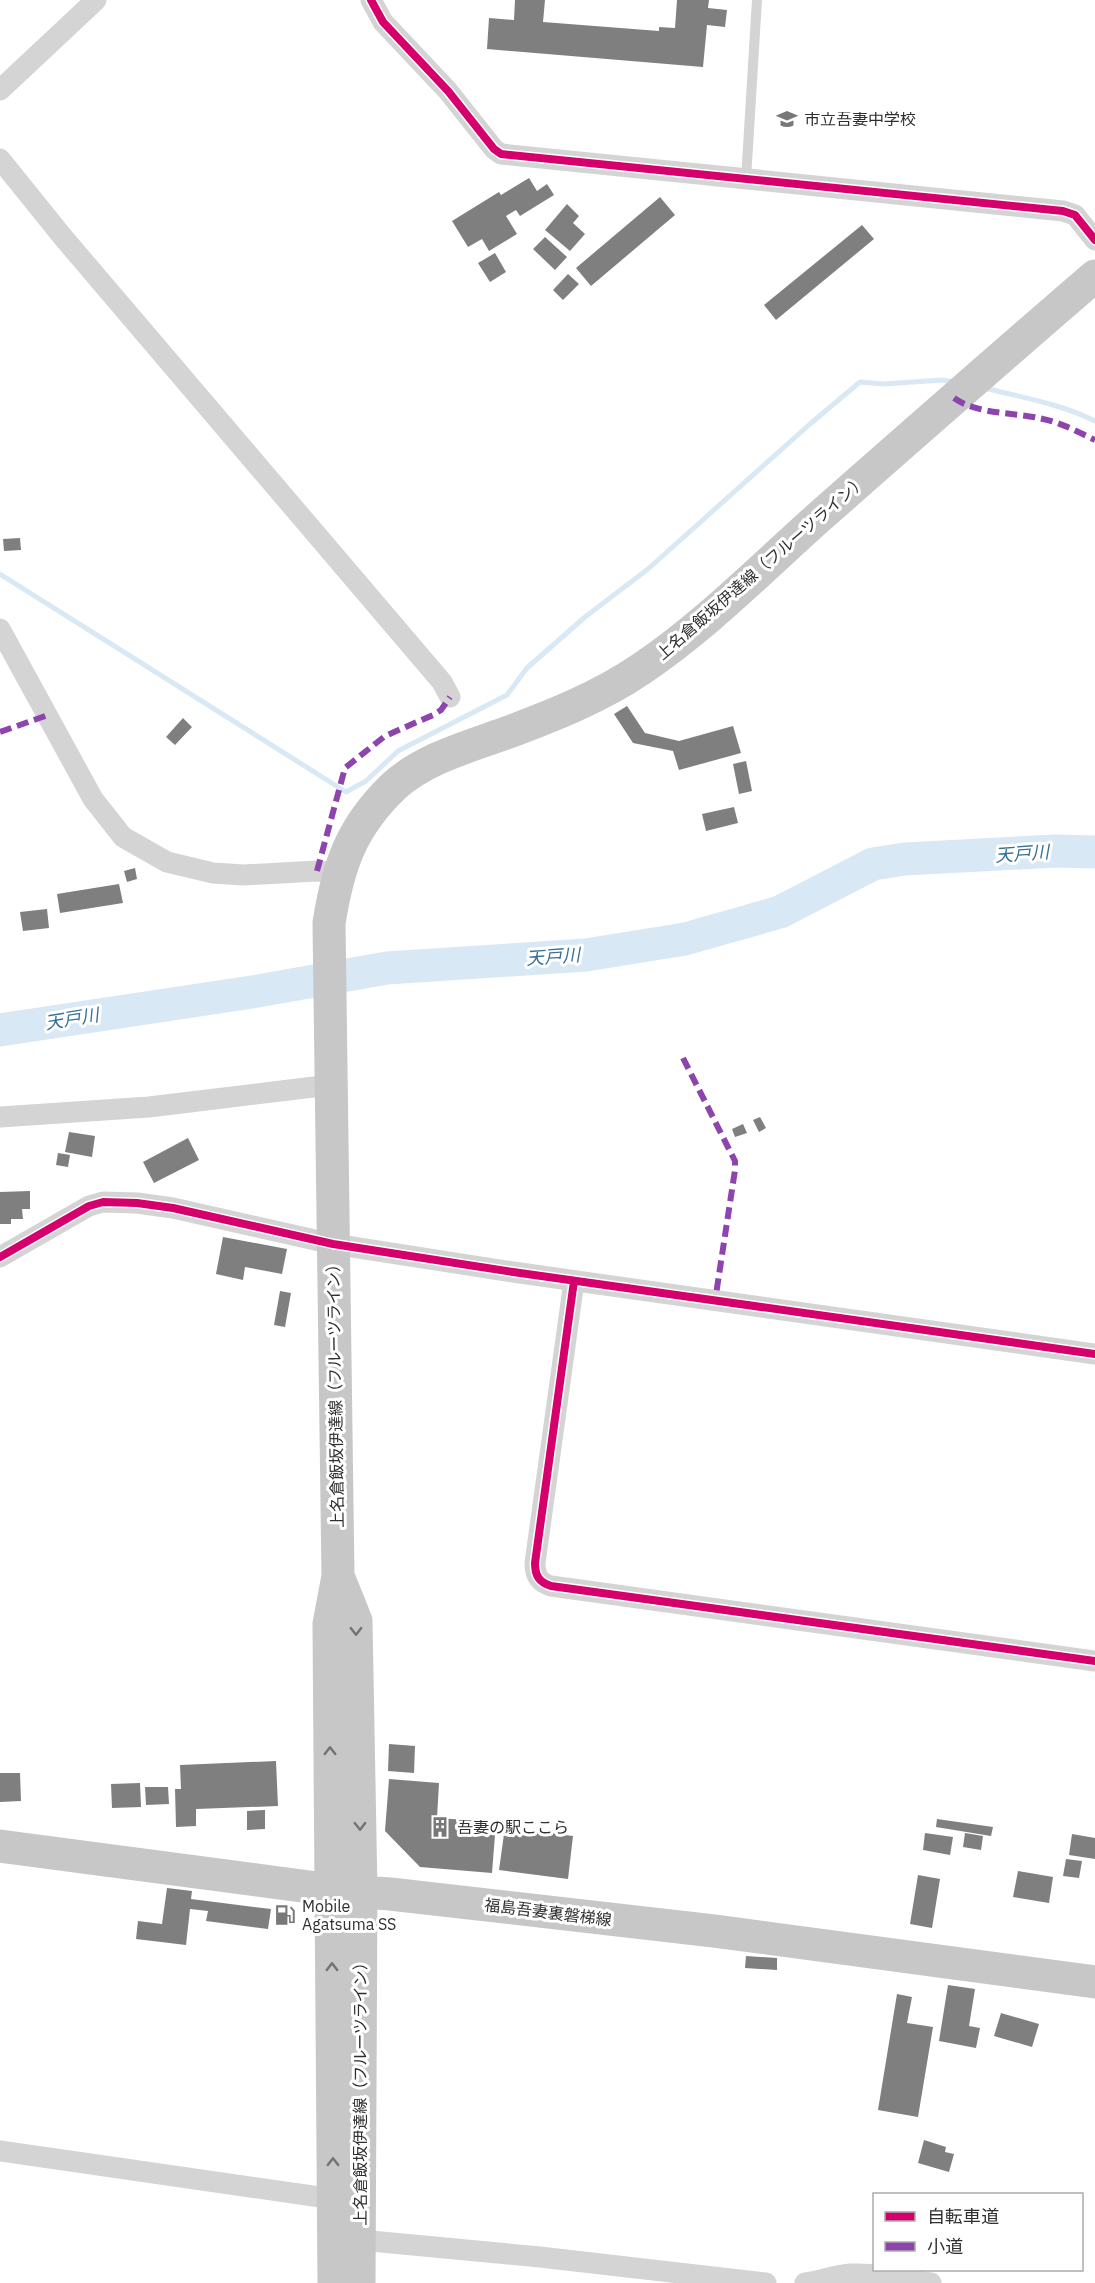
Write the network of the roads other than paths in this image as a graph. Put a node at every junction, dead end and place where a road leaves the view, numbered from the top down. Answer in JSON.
{"nodes":[{"id":1,"x":96,"y":0,"type":"edge"},
{"id":2,"x":371,"y":0,"type":"edge"},
{"id":3,"x":757,"y":0,"type":"edge"},
{"id":4,"x":0,"y":90,"type":"edge"},
{"id":5,"x":0,"y":159,"type":"edge"},
{"id":6,"x":746,"y":179,"type":"junction"},
{"id":7,"x":1095,"y":240,"type":"edge"},
{"id":8,"x":1095,"y":276,"type":"edge"},
{"id":9,"x":0,"y":629,"type":"edge"},
{"id":10,"x":450,"y":697,"type":"dead end"},
{"id":11,"x":339,"y":873,"type":"junction"},
{"id":12,"x":330,"y":1075,"type":"junction"},
{"id":13,"x":0,"y":1118,"type":"edge"},
{"id":14,"x":333,"y":1244,"type":"junction"},
{"id":15,"x":0,"y":1257,"type":"edge"},
{"id":16,"x":574,"y":1281,"type":"junction"},
{"id":17,"x":1095,"y":1354,"type":"edge"},
{"id":18,"x":1095,"y":1661,"type":"edge"},
{"id":19,"x":0,"y":1846,"type":"edge"},
{"id":20,"x":346,"y":1890,"type":"junction"},
{"id":21,"x":1095,"y":1982,"type":"edge"},
{"id":22,"x":0,"y":2151,"type":"edge"},
{"id":23,"x":334,"y":2199,"type":"junction"},
{"id":24,"x":360,"y":2240,"type":"junction"},
{"id":25,"x":853,"y":2279,"type":"edge"},
{"id":26,"x":334,"y":2283,"type":"edge"},
{"id":27,"x":359,"y":2283,"type":"edge"},
{"id":28,"x":766,"y":2283,"type":"edge"},
{"id":29,"x":805,"y":2283,"type":"edge"},
{"id":30,"x":931,"y":2283,"type":"edge"}],
"edges":[{"from":1,"to":4,"type":"street"},
{"from":2,"to":6,"type":"street"},
{"from":3,"to":6,"type":"lane"},
{"from":5,"to":10,"type":"street"},
{"from":6,"to":7,"type":"street"},
{"from":8,"to":11,"type":"main road","name":"上名倉飯坂伊達線（フルーツライン）"},
{"from":9,"to":11,"type":"street"},
{"from":11,"to":12,"type":"main road","name":"上名倉飯坂伊達線（フルーツライン）"},
{"from":12,"to":13,"type":"street"},
{"from":12,"to":14,"type":"main road","name":"上名倉飯坂伊達線（フルーツライン）"},
{"from":14,"to":15,"type":"street"},
{"from":14,"to":16,"type":"street"},
{"from":14,"to":20,"type":"main road","name":"上名倉飯坂伊達線（フルーツライン）"},
{"from":16,"to":17,"type":"street"},
{"from":16,"to":18,"type":"street"},
{"from":19,"to":20,"type":"main road","name":"福島吾妻裏磐梯線"},
{"from":20,"to":21,"type":"main road","name":"福島吾妻裏磐梯線"},
{"from":23,"to":20,"type":"main road","name":"上名倉飯坂伊達線（フルーツライン）","one_way":true},
{"from":20,"to":24,"type":"main road","name":"上名倉飯坂伊達線（フルーツライン）"},
{"from":22,"to":23,"type":"street"},
{"from":23,"to":26,"type":"main road","name":"上名倉飯坂伊達線（フルーツライン）"},
{"from":24,"to":27,"type":"main road","name":"上名倉飯坂伊達線（フルーツライン）"},
{"from":24,"to":28,"type":"street"},
{"from":25,"to":29,"type":"street"},
{"from":25,"to":30,"type":"street"}]}
